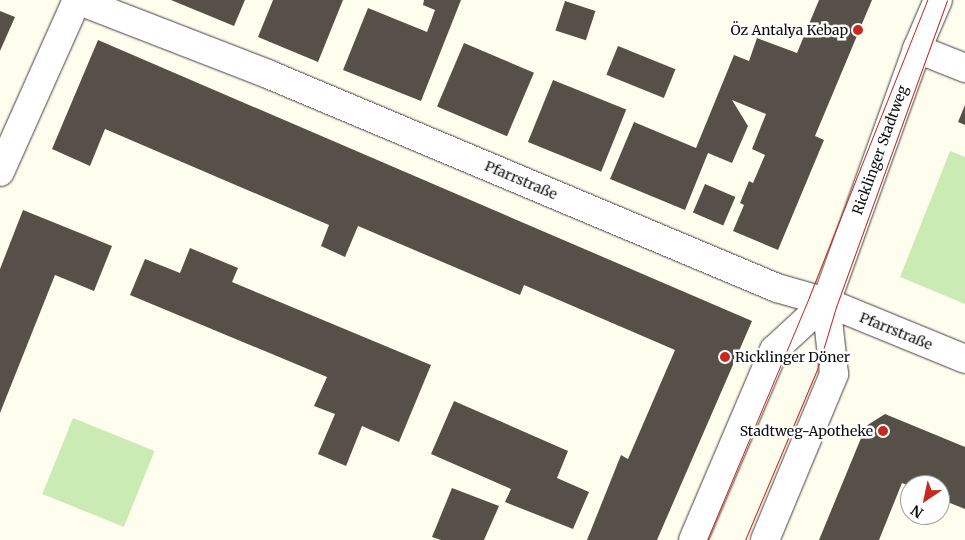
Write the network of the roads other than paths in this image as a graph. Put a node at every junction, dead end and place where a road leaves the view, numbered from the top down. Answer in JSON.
{"nodes":[{"id":1,"x":77,"y":0,"type":"edge"},
{"id":2,"x":938,"y":0,"type":"edge"},
{"id":3,"x":917,"y":49,"type":"junction"},
{"id":4,"x":965,"y":68,"type":"edge"},
{"id":5,"x":0,"y":172,"type":"edge"},
{"id":6,"x":826,"y":302,"type":"junction"},
{"id":7,"x":965,"y":359,"type":"edge"},
{"id":8,"x":693,"y":540,"type":"edge"},
{"id":9,"x":765,"y":540,"type":"edge"}],
"edges":[{"from":1,"to":5,"type":"street"},
{"from":1,"to":6,"type":"street","name":"Pfarrstraße"},
{"from":2,"to":3,"type":"street","name":"Ricklinger Stadtweg"},
{"from":3,"to":4,"type":"street"},
{"from":3,"to":6,"type":"street","name":"Ricklinger Stadtweg"},
{"from":6,"to":7,"type":"street","name":"Pfarrstraße"},
{"from":6,"to":8,"type":"street","name":"Ricklinger Stadtweg"},
{"from":6,"to":9,"type":"street","name":"Ricklinger Stadtweg"}]}
